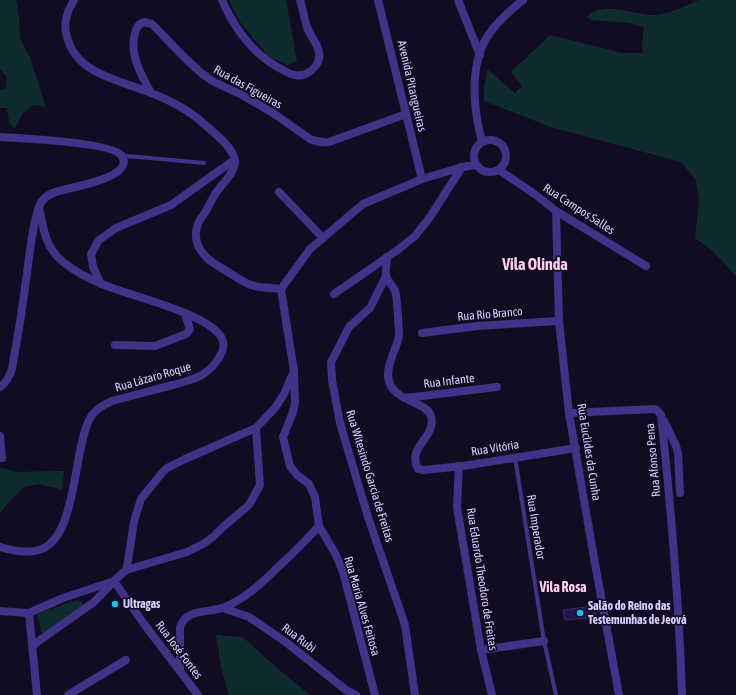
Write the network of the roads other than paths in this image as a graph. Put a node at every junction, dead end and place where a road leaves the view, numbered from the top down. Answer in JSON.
{"nodes":[{"id":1,"x":74,"y":0,"type":"edge"},
{"id":2,"x":222,"y":0,"type":"edge"},
{"id":3,"x":300,"y":0,"type":"edge"},
{"id":4,"x":378,"y":0,"type":"edge"},
{"id":5,"x":458,"y":0,"type":"edge"},
{"id":6,"x":523,"y":0,"type":"edge"},
{"id":7,"x":480,"y":55,"type":"junction"},
{"id":8,"x":151,"y":93,"type":"junction"},
{"id":9,"x":406,"y":114,"type":"junction"},
{"id":10,"x":0,"y":137,"type":"edge"},
{"id":11,"x":482,"y":142,"type":"junction"},
{"id":12,"x":122,"y":156,"type":"junction"},
{"id":13,"x":234,"y":160,"type":"junction"},
{"id":14,"x":204,"y":163,"type":"dead end"},
{"id":15,"x":476,"y":165,"type":"junction"},
{"id":16,"x":462,"y":167,"type":"junction"},
{"id":17,"x":499,"y":170,"type":"junction"},
{"id":18,"x":422,"y":179,"type":"junction"},
{"id":19,"x":279,"y":192,"type":"dead end"},
{"id":20,"x":39,"y":207,"type":"junction"},
{"id":21,"x":556,"y":211,"type":"junction"},
{"id":22,"x":323,"y":238,"type":"junction"},
{"id":23,"x":387,"y":257,"type":"junction"},
{"id":24,"x":646,"y":266,"type":"dead end"},
{"id":25,"x":386,"y":276,"type":"junction"},
{"id":26,"x":100,"y":284,"type":"junction"},
{"id":27,"x":281,"y":289,"type":"junction"},
{"id":28,"x":334,"y":294,"type":"dead end"},
{"id":29,"x":185,"y":314,"type":"junction"},
{"id":30,"x":559,"y":321,"type":"junction"},
{"id":31,"x":422,"y":333,"type":"dead end"},
{"id":32,"x":115,"y":345,"type":"dead end"},
{"id":33,"x":294,"y":371,"type":"junction"},
{"id":34,"x":0,"y":387,"type":"edge"},
{"id":35,"x":497,"y":387,"type":"dead end"},
{"id":36,"x":404,"y":398,"type":"junction"},
{"id":37,"x":569,"y":413,"type":"junction"},
{"id":38,"x":661,"y":415,"type":"junction"},
{"id":39,"x":256,"y":428,"type":"junction"},
{"id":40,"x":0,"y":436,"type":"edge"},
{"id":41,"x":576,"y":448,"type":"junction"},
{"id":42,"x":515,"y":457,"type":"junction"},
{"id":43,"x":2,"y":458,"type":"dead end"},
{"id":44,"x":459,"y":466,"type":"junction"},
{"id":45,"x":680,"y":493,"type":"dead end"},
{"id":46,"x":320,"y":526,"type":"junction"},
{"id":47,"x":0,"y":547,"type":"edge"},
{"id":48,"x":126,"y":570,"type":"junction"},
{"id":49,"x":114,"y":581,"type":"junction"},
{"id":50,"x":223,"y":608,"type":"junction"},
{"id":51,"x":0,"y":611,"type":"edge"},
{"id":52,"x":29,"y":613,"type":"junction"},
{"id":53,"x":544,"y":641,"type":"junction"},
{"id":54,"x":33,"y":645,"type":"junction"},
{"id":55,"x":481,"y":650,"type":"junction"},
{"id":56,"x":126,"y":660,"type":"dead end"},
{"id":57,"x":180,"y":670,"type":"junction"},
{"id":58,"x":195,"y":694,"type":"edge"},
{"id":59,"x":37,"y":695,"type":"edge"},
{"id":60,"x":68,"y":695,"type":"edge"},
{"id":61,"x":356,"y":695,"type":"edge"},
{"id":62,"x":375,"y":695,"type":"edge"},
{"id":63,"x":415,"y":695,"type":"edge"},
{"id":64,"x":492,"y":695,"type":"edge"},
{"id":65,"x":556,"y":695,"type":"edge"},
{"id":66,"x":619,"y":695,"type":"edge"},
{"id":67,"x":682,"y":695,"type":"edge"}],
"edges":[{"from":1,"to":8,"type":"street"},
{"from":2,"to":3,"type":"street"},
{"from":4,"to":9,"type":"street","name":"Avenida Pitangueiras"},
{"from":5,"to":7,"type":"street"},
{"from":6,"to":7,"type":"street"},
{"from":7,"to":11,"type":"street"},
{"from":8,"to":9,"type":"street","name":"Rua das Figueiras"},
{"from":8,"to":13,"type":"street"},
{"from":9,"to":18,"type":"street","name":"Avenida Pitangueiras"},
{"from":10,"to":12,"type":"street"},
{"from":11,"to":15,"type":"street"},
{"from":11,"to":17,"type":"street"},
{"from":12,"to":14,"type":"lane"},
{"from":12,"to":20,"type":"street"},
{"from":13,"to":26,"type":"street"},
{"from":13,"to":27,"type":"street"},
{"from":15,"to":16,"type":"street"},
{"from":15,"to":17,"type":"street"},
{"from":16,"to":18,"type":"street"},
{"from":16,"to":23,"type":"street"},
{"from":17,"to":21,"type":"street","name":"Rua Campos Salles"},
{"from":18,"to":22,"type":"street"},
{"from":19,"to":22,"type":"street"},
{"from":20,"to":26,"type":"street","name":"Rua Lázaro Roque"},
{"from":20,"to":34,"type":"street"},
{"from":21,"to":24,"type":"street","name":"Rua Campos Salles"},
{"from":21,"to":30,"type":"street","name":"Rua Euclides da Cunha"},
{"from":22,"to":27,"type":"street"},
{"from":23,"to":25,"type":"street"},
{"from":23,"to":28,"type":"street"},
{"from":25,"to":36,"type":"street"},
{"from":25,"to":63,"type":"street","name":"Rua Witesindo Garcia de Freitas"},
{"from":26,"to":29,"type":"street","name":"Rua Lázaro Roque"},
{"from":27,"to":33,"type":"street"},
{"from":29,"to":32,"type":"street"},
{"from":29,"to":47,"type":"street","name":"Rua Lázaro Roque"},
{"from":30,"to":31,"type":"street","name":"Rua Rio Branco"},
{"from":30,"to":37,"type":"street","name":"Rua Euclides da Cunha"},
{"from":33,"to":39,"type":"street"},
{"from":33,"to":46,"type":"street","name":"Rua Maria Alves Feitosa"},
{"from":35,"to":36,"type":"street","name":"Rua Infante"},
{"from":36,"to":44,"type":"street","name":"Rua Vitória"},
{"from":37,"to":38,"type":"street","name":"Rua Afonso Pena"},
{"from":37,"to":41,"type":"street","name":"Rua Euclides da Cunha"},
{"from":38,"to":45,"type":"street"},
{"from":38,"to":67,"type":"street","name":"Rua Afonso Pena"},
{"from":39,"to":48,"type":"street"},
{"from":39,"to":48,"type":"street"},
{"from":40,"to":43,"type":"street"},
{"from":41,"to":42,"type":"street","name":"Rua Vitória"},
{"from":41,"to":66,"type":"street","name":"Rua Euclides da Cunha"},
{"from":42,"to":44,"type":"street","name":"Rua Vitória"},
{"from":42,"to":53,"type":"lane","name":"Rua Imperador"},
{"from":44,"to":55,"type":"street","name":"Rua Eduardo Theodoro de Freitas"},
{"from":46,"to":50,"type":"street"},
{"from":46,"to":62,"type":"street","name":"Rua Maria Alves Feitosa"},
{"from":48,"to":49,"type":"street"},
{"from":49,"to":52,"type":"street"},
{"from":49,"to":54,"type":"street"},
{"from":49,"to":57,"type":"street","name":"Rua José Fontes"},
{"from":50,"to":57,"type":"street"},
{"from":50,"to":61,"type":"street","name":"Rua Rubi"},
{"from":51,"to":52,"type":"street"},
{"from":52,"to":54,"type":"street"},
{"from":53,"to":55,"type":"street"},
{"from":53,"to":65,"type":"lane","name":"Rua Imperador"},
{"from":54,"to":59,"type":"street"},
{"from":55,"to":64,"type":"street","name":"Rua Eduardo Theodoro de Freitas"},
{"from":56,"to":60,"type":"street"},
{"from":57,"to":58,"type":"street","name":"Rua José Fontes"}]}
